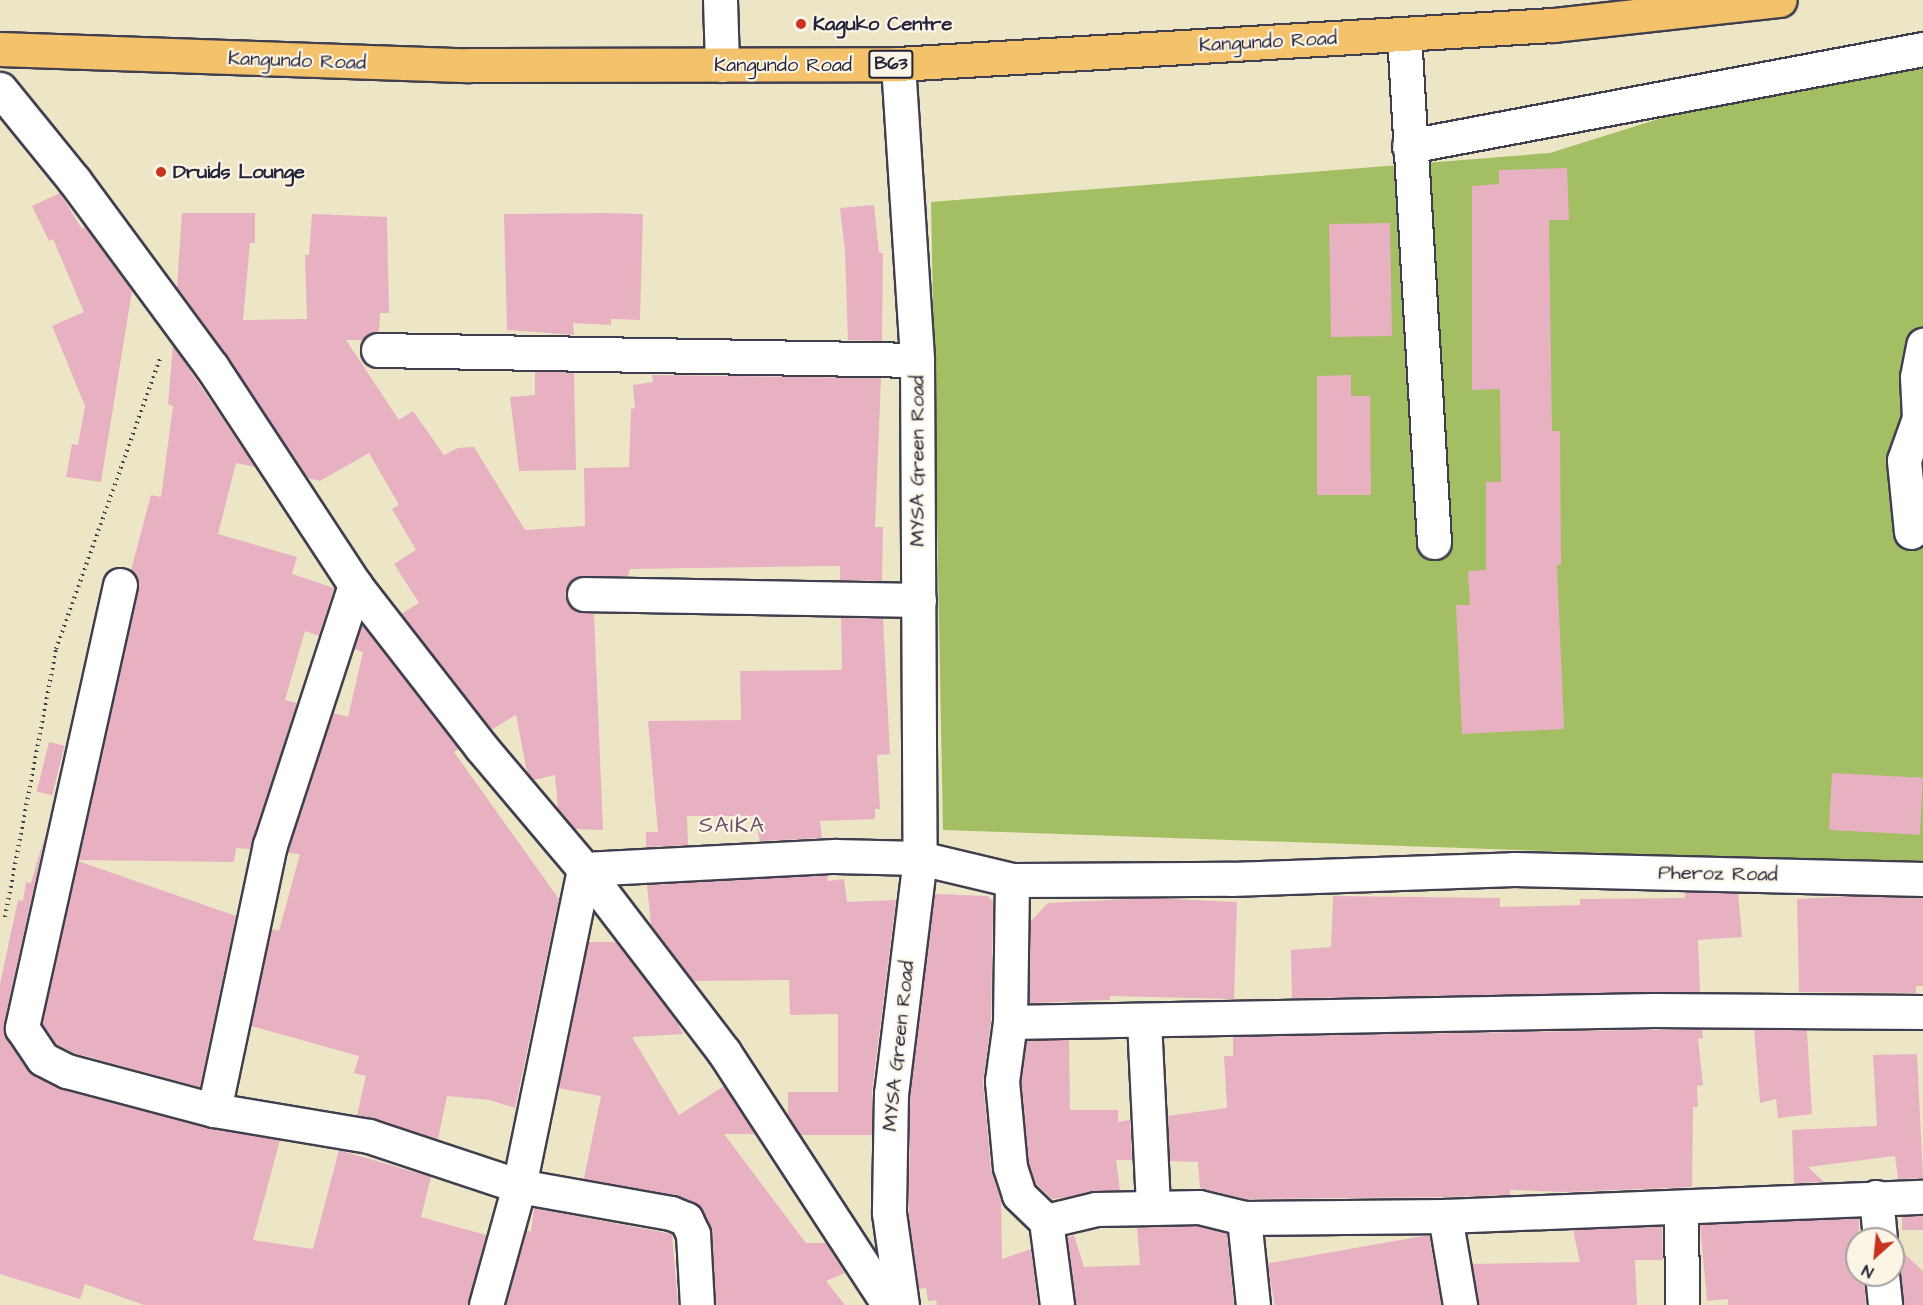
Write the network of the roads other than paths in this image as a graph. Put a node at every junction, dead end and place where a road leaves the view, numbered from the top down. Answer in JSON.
{"nodes":[{"id":1,"x":720,"y":0,"type":"edge"},
{"id":2,"x":1780,"y":0,"type":"edge"},
{"id":3,"x":1404,"y":34,"type":"junction"},
{"id":4,"x":0,"y":49,"type":"edge"},
{"id":5,"x":1923,"y":49,"type":"edge"},
{"id":6,"x":898,"y":64,"type":"junction"},
{"id":7,"x":722,"y":65,"type":"junction"},
{"id":8,"x":5,"y":103,"type":"edge"},
{"id":9,"x":1409,"y":146,"type":"junction"},
{"id":10,"x":1923,"y":345,"type":"edge"},
{"id":11,"x":378,"y":350,"type":"dead end"},
{"id":12,"x":917,"y":360,"type":"junction"},
{"id":13,"x":1911,"y":532,"type":"dead end"},
{"id":14,"x":1434,"y":542,"type":"dead end"},
{"id":15,"x":120,"y":585,"type":"dead end"},
{"id":16,"x":355,"y":585,"type":"junction"},
{"id":17,"x":584,"y":594,"type":"dead end"},
{"id":18,"x":918,"y":600,"type":"junction"},
{"id":19,"x":920,"y":858,"type":"junction"},
{"id":20,"x":584,"y":869,"type":"junction"},
{"id":21,"x":1923,"y":879,"type":"edge"},
{"id":22,"x":1012,"y":880,"type":"junction"},
{"id":23,"x":1923,"y":1012,"type":"edge"},
{"id":24,"x":1144,"y":1021,"type":"junction"},
{"id":25,"x":1010,"y":1022,"type":"junction"},
{"id":26,"x":214,"y":1110,"type":"junction"},
{"id":27,"x":519,"y":1186,"type":"junction"},
{"id":28,"x":1876,"y":1197,"type":"junction"},
{"id":29,"x":1923,"y":1197,"type":"edge"},
{"id":30,"x":1681,"y":1207,"type":"junction"},
{"id":31,"x":1153,"y":1208,"type":"junction"},
{"id":32,"x":1445,"y":1216,"type":"junction"},
{"id":33,"x":1244,"y":1218,"type":"junction"},
{"id":34,"x":1046,"y":1221,"type":"junction"},
{"id":35,"x":1879,"y":1227,"type":"edge"},
{"id":36,"x":1883,"y":1287,"type":"edge"},
{"id":37,"x":486,"y":1305,"type":"edge"},
{"id":38,"x":697,"y":1305,"type":"edge"},
{"id":39,"x":889,"y":1305,"type":"edge"},
{"id":40,"x":902,"y":1305,"type":"edge"},
{"id":41,"x":1057,"y":1305,"type":"edge"},
{"id":42,"x":1253,"y":1305,"type":"edge"},
{"id":43,"x":1460,"y":1305,"type":"edge"},
{"id":44,"x":1682,"y":1305,"type":"edge"},
{"id":45,"x":1885,"y":1305,"type":"edge"}],
"edges":[{"from":1,"to":7,"type":"street"},
{"from":2,"to":3,"type":"highway","name":"Kangundo Road","number":"B63"},
{"from":3,"to":6,"type":"highway","name":"Kangundo Road","number":"B63"},
{"from":3,"to":9,"type":"street"},
{"from":4,"to":7,"type":"highway","name":"Kangundo Road","number":"B63"},
{"from":5,"to":9,"type":"street"},
{"from":6,"to":7,"type":"highway","name":"Kangundo Road","number":"B63"},
{"from":6,"to":12,"type":"street","name":"MYSA Green Road"},
{"from":8,"to":16,"type":"street"},
{"from":9,"to":14,"type":"street"},
{"from":10,"to":13,"type":"street"},
{"from":11,"to":12,"type":"street"},
{"from":12,"to":18,"type":"street","name":"MYSA Green Road"},
{"from":15,"to":26,"type":"street"},
{"from":16,"to":20,"type":"street"},
{"from":16,"to":26,"type":"street"},
{"from":17,"to":18,"type":"street"},
{"from":18,"to":19,"type":"street","name":"MYSA Green Road"},
{"from":19,"to":20,"type":"street"},
{"from":19,"to":22,"type":"street","name":"Pheroz Road"},
{"from":19,"to":40,"type":"street","name":"MYSA Green Road"},
{"from":20,"to":27,"type":"street"},
{"from":20,"to":39,"type":"street"},
{"from":21,"to":22,"type":"street","name":"Pheroz Road"},
{"from":22,"to":25,"type":"street"},
{"from":23,"to":24,"type":"street"},
{"from":24,"to":25,"type":"street"},
{"from":24,"to":31,"type":"street"},
{"from":25,"to":34,"type":"street"},
{"from":26,"to":27,"type":"street"},
{"from":27,"to":37,"type":"street"},
{"from":27,"to":38,"type":"street"},
{"from":28,"to":29,"type":"street"},
{"from":28,"to":30,"type":"street"},
{"from":28,"to":35,"type":"street"},
{"from":30,"to":32,"type":"street"},
{"from":30,"to":44,"type":"street"},
{"from":31,"to":33,"type":"street"},
{"from":31,"to":34,"type":"street"},
{"from":32,"to":33,"type":"street"},
{"from":32,"to":43,"type":"street"},
{"from":33,"to":42,"type":"street"},
{"from":34,"to":41,"type":"street"},
{"from":36,"to":45,"type":"street"}]}
